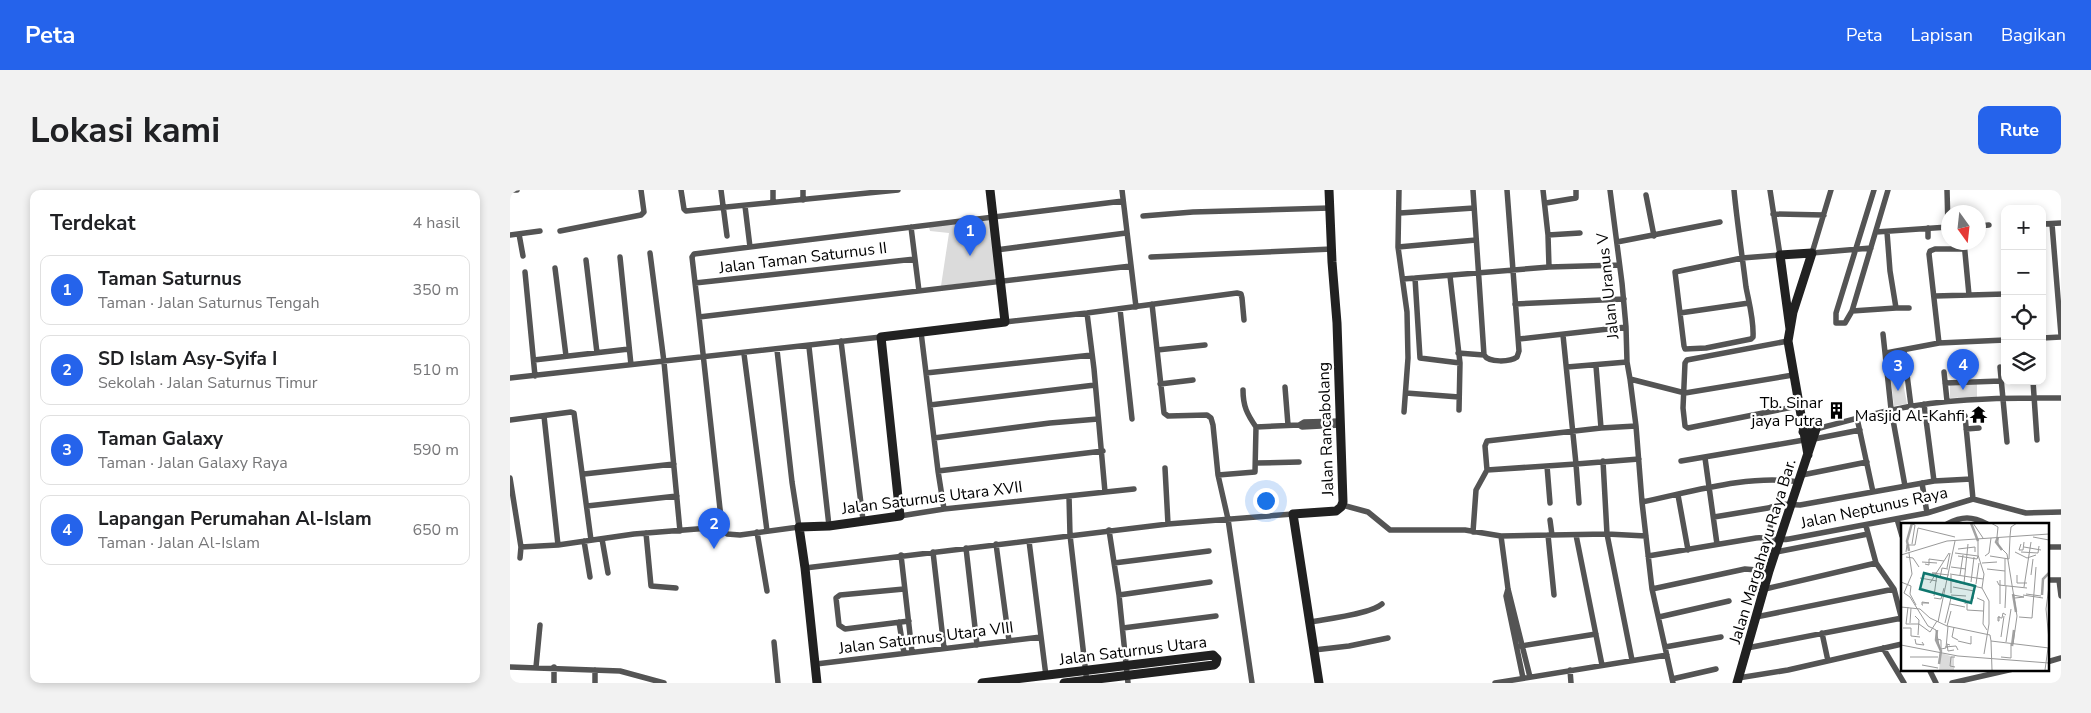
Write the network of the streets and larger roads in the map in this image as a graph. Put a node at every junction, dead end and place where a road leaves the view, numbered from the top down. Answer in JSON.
{"nodes":[{"id":1,"x":511,"y":190,"type":"edge"},
{"id":2,"x":517,"y":190,"type":"edge"},
{"id":3,"x":641,"y":190,"type":"edge"},
{"id":4,"x":681,"y":190,"type":"edge"},
{"id":5,"x":721,"y":190,"type":"edge"},
{"id":6,"x":773,"y":190,"type":"edge"},
{"id":7,"x":803,"y":190,"type":"edge"},
{"id":8,"x":837,"y":190,"type":"edge"},
{"id":9,"x":898,"y":190,"type":"edge"},
{"id":10,"x":990,"y":190,"type":"edge"},
{"id":11,"x":1122,"y":190,"type":"edge"},
{"id":12,"x":1330,"y":190,"type":"edge"},
{"id":13,"x":1399,"y":190,"type":"edge"},
{"id":14,"x":1473,"y":190,"type":"edge"},
{"id":15,"x":1507,"y":190,"type":"edge"},
{"id":16,"x":1543,"y":190,"type":"edge"},
{"id":17,"x":1576,"y":190,"type":"edge"},
{"id":18,"x":1610,"y":190,"type":"edge"},
{"id":19,"x":1734,"y":190,"type":"edge"},
{"id":20,"x":1770,"y":190,"type":"edge"},
{"id":21,"x":1831,"y":190,"type":"edge"},
{"id":22,"x":1874,"y":190,"type":"edge"},
{"id":23,"x":1888,"y":190,"type":"edge"},
{"id":24,"x":1947,"y":190,"type":"edge"},
{"id":25,"x":875,"y":191,"type":"edge"},
{"id":26,"x":1646,"y":195,"type":"dead end"},
{"id":27,"x":836,"y":197,"type":"junction"},
{"id":28,"x":803,"y":200,"type":"junction"},
{"id":29,"x":1123,"y":201,"type":"junction"},
{"id":30,"x":773,"y":202,"type":"junction"},
{"id":31,"x":1546,"y":203,"type":"junction"},
{"id":32,"x":1947,"y":205,"type":"edge"},
{"id":33,"x":745,"y":206,"type":"junction"},
{"id":34,"x":724,"y":208,"type":"junction"},
{"id":35,"x":1330,"y":208,"type":"junction"},
{"id":36,"x":1474,"y":208,"type":"junction"},
{"id":37,"x":1400,"y":213,"type":"junction"},
{"id":38,"x":1773,"y":214,"type":"junction"},
{"id":39,"x":1824,"y":215,"type":"junction"},
{"id":40,"x":1143,"y":216,"type":"dead end"},
{"id":41,"x":992,"y":217,"type":"junction"},
{"id":42,"x":1720,"y":222,"type":"dead end"},
{"id":43,"x":2061,"y":223,"type":"edge"},
{"id":44,"x":2046,"y":224,"type":"edge"},
{"id":45,"x":2052,"y":224,"type":"junction"},
{"id":46,"x":1986,"y":225,"type":"edge"},
{"id":47,"x":1989,"y":225,"type":"dead end"},
{"id":48,"x":911,"y":227,"type":"junction"},
{"id":49,"x":1941,"y":227,"type":"edge"},
{"id":50,"x":1928,"y":228,"type":"junction"},
{"id":51,"x":540,"y":231,"type":"dead end"},
{"id":52,"x":560,"y":231,"type":"dead end"},
{"id":53,"x":1876,"y":232,"type":"junction"},
{"id":54,"x":1887,"y":232,"type":"junction"},
{"id":55,"x":1126,"y":233,"type":"junction"},
{"id":56,"x":1580,"y":233,"type":"dead end"},
{"id":57,"x":519,"y":234,"type":"junction"},
{"id":58,"x":510,"y":235,"type":"edge"},
{"id":59,"x":1548,"y":235,"type":"junction"},
{"id":60,"x":727,"y":236,"type":"dead end"},
{"id":61,"x":1654,"y":236,"type":"junction"},
{"id":62,"x":1928,"y":237,"type":"dead end"},
{"id":63,"x":1476,"y":240,"type":"junction"},
{"id":64,"x":1617,"y":242,"type":"junction"},
{"id":65,"x":750,"y":247,"type":"junction"},
{"id":66,"x":1398,"y":247,"type":"junction"},
{"id":67,"x":1871,"y":248,"type":"junction"},
{"id":68,"x":1941,"y":248,"type":"edge"},
{"id":69,"x":1332,"y":249,"type":"junction"},
{"id":70,"x":1856,"y":249,"type":"junction"},
{"id":71,"x":996,"y":250,"type":"junction"},
{"id":72,"x":1964,"y":250,"type":"edge"},
{"id":73,"x":650,"y":253,"type":"dead end"},
{"id":74,"x":1812,"y":253,"type":"junction"},
{"id":75,"x":1780,"y":255,"type":"junction"},
{"id":76,"x":523,"y":256,"type":"dead end"},
{"id":77,"x":620,"y":257,"type":"dead end"},
{"id":78,"x":1151,"y":257,"type":"dead end"},
{"id":79,"x":1742,"y":258,"type":"junction"},
{"id":80,"x":915,"y":259,"type":"junction"},
{"id":81,"x":586,"y":260,"type":"dead end"},
{"id":82,"x":1619,"y":265,"type":"junction"},
{"id":83,"x":1131,"y":266,"type":"junction"},
{"id":84,"x":1548,"y":267,"type":"junction"},
{"id":85,"x":555,"y":268,"type":"dead end"},
{"id":86,"x":1512,"y":271,"type":"junction"},
{"id":87,"x":525,"y":272,"type":"dead end"},
{"id":88,"x":1479,"y":274,"type":"junction"},
{"id":89,"x":1450,"y":276,"type":"junction"},
{"id":90,"x":1415,"y":278,"type":"junction"},
{"id":91,"x":1403,"y":279,"type":"junction"},
{"id":92,"x":1000,"y":282,"type":"junction"},
{"id":93,"x":695,"y":283,"type":"junction"},
{"id":94,"x":920,"y":292,"type":"junction"},
{"id":95,"x":2001,"y":294,"type":"edge"},
{"id":96,"x":1969,"y":295,"type":"junction"},
{"id":97,"x":1935,"y":296,"type":"junction"},
{"id":98,"x":1624,"y":299,"type":"junction"},
{"id":99,"x":1749,"y":303,"type":"junction"},
{"id":100,"x":1152,"y":304,"type":"junction"},
{"id":101,"x":1515,"y":304,"type":"junction"},
{"id":102,"x":1136,"y":307,"type":"junction"},
{"id":103,"x":1896,"y":308,"type":"junction"},
{"id":104,"x":1909,"y":308,"type":"dead end"},
{"id":105,"x":1120,"y":309,"type":"junction"},
{"id":106,"x":1852,"y":311,"type":"junction"},
{"id":107,"x":1680,"y":313,"type":"junction"},
{"id":108,"x":1087,"y":314,"type":"junction"},
{"id":109,"x":699,"y":317,"type":"junction"},
{"id":110,"x":1244,"y":320,"type":"dead end"},
{"id":111,"x":1005,"y":322,"type":"junction"},
{"id":112,"x":1626,"y":327,"type":"junction"},
{"id":113,"x":1790,"y":329,"type":"junction"},
{"id":114,"x":921,"y":332,"type":"junction"},
{"id":115,"x":1883,"y":334,"type":"dead end"},
{"id":116,"x":1563,"y":335,"type":"junction"},
{"id":117,"x":2061,"y":336,"type":"edge"},
{"id":118,"x":880,"y":337,"type":"junction"},
{"id":119,"x":2046,"y":338,"type":"edge"},
{"id":120,"x":1519,"y":339,"type":"junction"},
{"id":121,"x":2001,"y":340,"type":"edge"},
{"id":122,"x":841,"y":341,"type":"junction"},
{"id":123,"x":1788,"y":341,"type":"junction"},
{"id":124,"x":1939,"y":343,"type":"junction"},
{"id":125,"x":1205,"y":345,"type":"dead end"},
{"id":126,"x":809,"y":347,"type":"junction"},
{"id":127,"x":629,"y":349,"type":"junction"},
{"id":128,"x":778,"y":350,"type":"junction"},
{"id":129,"x":1157,"y":350,"type":"junction"},
{"id":130,"x":1904,"y":351,"type":"junction"},
{"id":131,"x":597,"y":352,"type":"junction"},
{"id":132,"x":1458,"y":353,"type":"junction"},
{"id":133,"x":1886,"y":353,"type":"junction"},
{"id":134,"x":744,"y":354,"type":"junction"},
{"id":135,"x":1092,"y":354,"type":"junction"},
{"id":136,"x":566,"y":356,"type":"junction"},
{"id":137,"x":1484,"y":356,"type":"junction"},
{"id":138,"x":703,"y":357,"type":"junction"},
{"id":139,"x":1408,"y":358,"type":"junction"},
{"id":140,"x":1420,"y":358,"type":"junction"},
{"id":141,"x":534,"y":360,"type":"junction"},
{"id":142,"x":664,"y":362,"type":"junction"},
{"id":143,"x":1626,"y":362,"type":"junction"},
{"id":144,"x":1460,"y":363,"type":"junction"},
{"id":145,"x":630,"y":365,"type":"junction"},
{"id":146,"x":1596,"y":366,"type":"junction"},
{"id":147,"x":1566,"y":367,"type":"junction"},
{"id":148,"x":2000,"y":367,"type":"dead end"},
{"id":149,"x":1944,"y":372,"type":"dead end"},
{"id":150,"x":926,"y":373,"type":"junction"},
{"id":151,"x":535,"y":376,"type":"junction"},
{"id":152,"x":1788,"y":376,"type":"junction"},
{"id":153,"x":510,"y":378,"type":"edge"},
{"id":154,"x":1630,"y":379,"type":"junction"},
{"id":155,"x":1193,"y":380,"type":"dead end"},
{"id":156,"x":2001,"y":381,"type":"joint"},
{"id":157,"x":1945,"y":383,"type":"junction"},
{"id":158,"x":1160,"y":384,"type":"junction"},
{"id":159,"x":1095,"y":385,"type":"junction"},
{"id":160,"x":2001,"y":385,"type":"edge"},
{"id":161,"x":2033,"y":385,"type":"edge"},
{"id":162,"x":1285,"y":387,"type":"dead end"},
{"id":163,"x":1243,"y":390,"type":"dead end"},
{"id":164,"x":1406,"y":393,"type":"junction"},
{"id":165,"x":1685,"y":393,"type":"junction"},
{"id":166,"x":1459,"y":397,"type":"junction"},
{"id":167,"x":2034,"y":398,"type":"junction"},
{"id":168,"x":2061,"y":398,"type":"edge"},
{"id":169,"x":2003,"y":399,"type":"junction"},
{"id":170,"x":1948,"y":401,"type":"junction"},
{"id":171,"x":1924,"y":404,"type":"junction"},
{"id":172,"x":930,"y":405,"type":"junction"},
{"id":173,"x":1911,"y":406,"type":"junction"},
{"id":174,"x":1796,"y":407,"type":"junction"},
{"id":175,"x":1891,"y":409,"type":"junction"},
{"id":176,"x":1459,"y":410,"type":"dead end"},
{"id":177,"x":1404,"y":412,"type":"dead end"},
{"id":178,"x":544,"y":416,"type":"junction"},
{"id":179,"x":1965,"y":416,"type":"dead end"},
{"id":180,"x":1857,"y":418,"type":"junction"},
{"id":181,"x":1098,"y":419,"type":"junction"},
{"id":182,"x":1132,"y":419,"type":"dead end"},
{"id":183,"x":510,"y":420,"type":"edge"},
{"id":184,"x":1340,"y":423,"type":"junction"},
{"id":185,"x":1288,"y":425,"type":"junction"},
{"id":186,"x":1636,"y":426,"type":"junction"},
{"id":187,"x":1256,"y":427,"type":"junction"},
{"id":188,"x":1601,"y":428,"type":"junction"},
{"id":189,"x":1816,"y":428,"type":"joint"},
{"id":190,"x":1979,"y":428,"type":"dead end"},
{"id":191,"x":1966,"y":429,"type":"junction"},
{"id":192,"x":1860,"y":430,"type":"junction"},
{"id":193,"x":1573,"y":431,"type":"junction"},
{"id":194,"x":1807,"y":437,"type":"junction"},
{"id":195,"x":934,"y":438,"type":"junction"},
{"id":196,"x":2037,"y":440,"type":"dead end"},
{"id":197,"x":2007,"y":442,"type":"dead end"},
{"id":198,"x":1103,"y":451,"type":"junction"},
{"id":199,"x":1705,"y":458,"type":"junction"},
{"id":200,"x":1640,"y":459,"type":"junction"},
{"id":201,"x":1603,"y":461,"type":"junction"},
{"id":202,"x":1681,"y":461,"type":"dead end"},
{"id":203,"x":1299,"y":462,"type":"dead end"},
{"id":204,"x":1867,"y":462,"type":"junction"},
{"id":205,"x":1256,"y":463,"type":"junction"},
{"id":206,"x":674,"y":464,"type":"junction"},
{"id":207,"x":1576,"y":464,"type":"junction"},
{"id":208,"x":1547,"y":466,"type":"junction"},
{"id":209,"x":1165,"y":468,"type":"dead end"},
{"id":210,"x":1487,"y":470,"type":"junction"},
{"id":211,"x":938,"y":471,"type":"junction"},
{"id":212,"x":584,"y":474,"type":"junction"},
{"id":213,"x":1218,"y":474,"type":"junction"},
{"id":214,"x":510,"y":478,"type":"edge"},
{"id":215,"x":1801,"y":478,"type":"junction"},
{"id":216,"x":1971,"y":479,"type":"junction"},
{"id":217,"x":1934,"y":481,"type":"junction"},
{"id":218,"x":1922,"y":483,"type":"junction"},
{"id":219,"x":1905,"y":486,"type":"junction"},
{"id":220,"x":1709,"y":488,"type":"junction"},
{"id":221,"x":1134,"y":489,"type":"dead end"},
{"id":222,"x":1105,"y":492,"type":"junction"},
{"id":223,"x":1873,"y":492,"type":"junction"},
{"id":224,"x":1678,"y":495,"type":"junction"},
{"id":225,"x":677,"y":496,"type":"junction"},
{"id":226,"x":1069,"y":496,"type":"junction"},
{"id":227,"x":1973,"y":499,"type":"junction"},
{"id":228,"x":1550,"y":502,"type":"dead end"},
{"id":229,"x":1642,"y":502,"type":"junction"},
{"id":230,"x":1579,"y":503,"type":"dead end"},
{"id":231,"x":1342,"y":505,"type":"junction"},
{"id":232,"x":1777,"y":505,"type":"junction"},
{"id":233,"x":587,"y":506,"type":"junction"},
{"id":234,"x":1791,"y":506,"type":"junction"},
{"id":235,"x":944,"y":509,"type":"junction"},
{"id":236,"x":2061,"y":512,"type":"edge"},
{"id":237,"x":1927,"y":513,"type":"junction"},
{"id":238,"x":1293,"y":514,"type":"junction"},
{"id":239,"x":900,"y":516,"type":"junction"},
{"id":240,"x":1714,"y":517,"type":"junction"},
{"id":241,"x":1228,"y":518,"type":"junction"},
{"id":242,"x":1896,"y":518,"type":"junction"},
{"id":243,"x":863,"y":520,"type":"junction"},
{"id":244,"x":1550,"y":520,"type":"dead end"},
{"id":245,"x":1950,"y":523,"type":"edge"},
{"id":246,"x":1985,"y":523,"type":"edge"},
{"id":247,"x":1168,"y":524,"type":"junction"},
{"id":248,"x":828,"y":526,"type":"junction"},
{"id":249,"x":1866,"y":526,"type":"junction"},
{"id":250,"x":722,"y":527,"type":"junction"},
{"id":251,"x":799,"y":528,"type":"junction"},
{"id":252,"x":1109,"y":530,"type":"junction"},
{"id":253,"x":680,"y":531,"type":"junction"},
{"id":254,"x":768,"y":531,"type":"junction"},
{"id":255,"x":757,"y":532,"type":"junction"},
{"id":256,"x":1473,"y":532,"type":"junction"},
{"id":257,"x":646,"y":533,"type":"junction"},
{"id":258,"x":1901,"y":533,"type":"edge"},
{"id":259,"x":1576,"y":534,"type":"junction"},
{"id":260,"x":1607,"y":534,"type":"junction"},
{"id":261,"x":1868,"y":534,"type":"junction"},
{"id":262,"x":1070,"y":535,"type":"junction"},
{"id":263,"x":1550,"y":535,"type":"junction"},
{"id":264,"x":1501,"y":536,"type":"junction"},
{"id":265,"x":1646,"y":536,"type":"junction"},
{"id":266,"x":1762,"y":537,"type":"junction"},
{"id":267,"x":602,"y":538,"type":"junction"},
{"id":268,"x":591,"y":540,"type":"junction"},
{"id":269,"x":584,"y":541,"type":"junction"},
{"id":270,"x":1029,"y":541,"type":"junction"},
{"id":271,"x":1780,"y":541,"type":"junction"},
{"id":272,"x":996,"y":544,"type":"junction"},
{"id":273,"x":1718,"y":544,"type":"junction"},
{"id":274,"x":558,"y":545,"type":"junction"},
{"id":275,"x":521,"y":547,"type":"junction"},
{"id":276,"x":2048,"y":547,"type":"edge"},
{"id":277,"x":2061,"y":547,"type":"edge"},
{"id":278,"x":966,"y":548,"type":"junction"},
{"id":279,"x":1688,"y":550,"type":"junction"},
{"id":280,"x":1209,"y":551,"type":"dead end"},
{"id":281,"x":933,"y":552,"type":"junction"},
{"id":282,"x":1776,"y":552,"type":"junction"},
{"id":283,"x":901,"y":555,"type":"junction"},
{"id":284,"x":1648,"y":556,"type":"junction"},
{"id":285,"x":520,"y":558,"type":"dead end"},
{"id":286,"x":1114,"y":563,"type":"junction"},
{"id":287,"x":1876,"y":563,"type":"junction"},
{"id":288,"x":805,"y":568,"type":"junction"},
{"id":289,"x":1754,"y":569,"type":"junction"},
{"id":290,"x":1769,"y":571,"type":"junction"},
{"id":291,"x":608,"y":573,"type":"dead end"},
{"id":292,"x":590,"y":577,"type":"dead end"},
{"id":293,"x":2060,"y":580,"type":"edge"},
{"id":294,"x":1210,"y":582,"type":"dead end"},
{"id":295,"x":676,"y":588,"type":"dead end"},
{"id":296,"x":904,"y":588,"type":"junction"},
{"id":297,"x":1765,"y":588,"type":"junction"},
{"id":298,"x":1652,"y":589,"type":"junction"},
{"id":299,"x":1894,"y":589,"type":"junction"},
{"id":300,"x":767,"y":591,"type":"dead end"},
{"id":301,"x":1119,"y":594,"type":"junction"},
{"id":302,"x":1554,"y":595,"type":"dead end"},
{"id":303,"x":2061,"y":596,"type":"edge"},
{"id":304,"x":1729,"y":601,"type":"dead end"},
{"id":305,"x":1382,"y":604,"type":"dead end"},
{"id":306,"x":1901,"y":615,"type":"edge"},
{"id":307,"x":1216,"y":616,"type":"dead end"},
{"id":308,"x":1659,"y":617,"type":"junction"},
{"id":309,"x":1756,"y":617,"type":"junction"},
{"id":310,"x":1901,"y":619,"type":"edge"},
{"id":311,"x":909,"y":621,"type":"junction"},
{"id":312,"x":900,"y":622,"type":"junction"},
{"id":313,"x":1310,"y":622,"type":"junction"},
{"id":314,"x":1515,"y":624,"type":"junction"},
{"id":315,"x":540,"y":625,"type":"dead end"},
{"id":316,"x":1123,"y":628,"type":"junction"},
{"id":317,"x":1822,"y":633,"type":"junction"},
{"id":318,"x":1596,"y":634,"type":"junction"},
{"id":319,"x":1041,"y":637,"type":"junction"},
{"id":320,"x":1721,"y":637,"type":"dead end"},
{"id":321,"x":1388,"y":638,"type":"dead end"},
{"id":322,"x":1009,"y":641,"type":"junction"},
{"id":323,"x":774,"y":642,"type":"dead end"},
{"id":324,"x":1901,"y":644,"type":"edge"},
{"id":325,"x":977,"y":645,"type":"junction"},
{"id":326,"x":1516,"y":646,"type":"junction"},
{"id":327,"x":1523,"y":646,"type":"junction"},
{"id":328,"x":1666,"y":647,"type":"junction"},
{"id":329,"x":944,"y":648,"type":"junction"},
{"id":330,"x":1747,"y":648,"type":"junction"},
{"id":331,"x":1883,"y":648,"type":"junction"},
{"id":332,"x":1314,"y":650,"type":"junction"},
{"id":333,"x":912,"y":652,"type":"junction"},
{"id":334,"x":904,"y":653,"type":"junction"},
{"id":335,"x":1667,"y":655,"type":"junction"},
{"id":336,"x":2061,"y":658,"type":"edge"},
{"id":337,"x":1632,"y":660,"type":"junction"},
{"id":338,"x":1828,"y":661,"type":"junction"},
{"id":339,"x":2048,"y":662,"type":"edge"},
{"id":340,"x":816,"y":664,"type":"junction"},
{"id":341,"x":1602,"y":665,"type":"junction"},
{"id":342,"x":510,"y":667,"type":"edge"},
{"id":343,"x":536,"y":667,"type":"junction"},
{"id":344,"x":554,"y":667,"type":"junction"},
{"id":345,"x":1716,"y":669,"type":"dead end"},
{"id":346,"x":596,"y":670,"type":"junction"},
{"id":347,"x":1570,"y":670,"type":"junction"},
{"id":348,"x":1930,"y":670,"type":"edge"},
{"id":349,"x":2009,"y":670,"type":"edge"},
{"id":350,"x":635,"y":674,"type":"junction"},
{"id":351,"x":1128,"y":675,"type":"edge"},
{"id":352,"x":1046,"y":676,"type":"junction"},
{"id":353,"x":1530,"y":677,"type":"junction"},
{"id":354,"x":1086,"y":678,"type":"edge"},
{"id":355,"x":1522,"y":678,"type":"junction"},
{"id":356,"x":1673,"y":681,"type":"edge"},
{"id":357,"x":1737,"y":681,"type":"edge"},
{"id":358,"x":554,"y":683,"type":"edge"},
{"id":359,"x":595,"y":683,"type":"edge"},
{"id":360,"x":634,"y":683,"type":"edge"},
{"id":361,"x":664,"y":683,"type":"edge"},
{"id":362,"x":778,"y":683,"type":"edge"},
{"id":363,"x":817,"y":683,"type":"edge"},
{"id":364,"x":982,"y":683,"type":"edge"},
{"id":365,"x":1064,"y":683,"type":"edge"},
{"id":366,"x":1252,"y":683,"type":"edge"},
{"id":367,"x":1319,"y":683,"type":"edge"},
{"id":368,"x":1495,"y":683,"type":"edge"},
{"id":369,"x":1572,"y":683,"type":"edge"},
{"id":370,"x":1904,"y":683,"type":"edge"},
{"id":371,"x":1936,"y":683,"type":"edge"},
{"id":372,"x":1952,"y":683,"type":"edge"}],
"edges":[{"from":1,"to":2,"type":"street"},
{"from":3,"to":52,"type":"street"},
{"from":4,"to":34,"type":"street"},
{"from":5,"to":34,"type":"street"},
{"from":6,"to":30,"type":"street"},
{"from":7,"to":28,"type":"street"},
{"from":8,"to":27,"type":"street"},
{"from":9,"to":25,"type":"street"},
{"from":10,"to":41,"type":"street"},
{"from":11,"to":29,"type":"street"},
{"from":12,"to":35,"type":"street","name":"Jalan Rancabolang"},
{"from":13,"to":37,"type":"street"},
{"from":14,"to":36,"type":"street"},
{"from":15,"to":86,"type":"street"},
{"from":16,"to":31,"type":"street"},
{"from":17,"to":31,"type":"street"},
{"from":18,"to":64,"type":"street","name":"Jalan Uranus V"},
{"from":19,"to":79,"type":"street"},
{"from":20,"to":38,"type":"street"},
{"from":21,"to":39,"type":"street"},
{"from":22,"to":70,"type":"street"},
{"from":23,"to":53,"type":"street"},
{"from":24,"to":32,"type":"street"},
{"from":25,"to":27,"type":"street"},
{"from":26,"to":61,"type":"street"},
{"from":27,"to":28,"type":"street"},
{"from":28,"to":30,"type":"street"},
{"from":29,"to":41,"type":"street"},
{"from":29,"to":55,"type":"street"},
{"from":30,"to":33,"type":"street"},
{"from":31,"to":59,"type":"street"},
{"from":33,"to":34,"type":"street"},
{"from":33,"to":65,"type":"street"},
{"from":34,"to":60,"type":"street"},
{"from":35,"to":40,"type":"street"},
{"from":35,"to":69,"type":"street","name":"Jalan Rancabolang"},
{"from":36,"to":37,"type":"street"},
{"from":36,"to":63,"type":"street"},
{"from":37,"to":66,"type":"street"},
{"from":38,"to":39,"type":"street"},
{"from":38,"to":75,"type":"street"},
{"from":39,"to":74,"type":"street"},
{"from":41,"to":48,"type":"street"},
{"from":41,"to":71,"type":"street"},
{"from":42,"to":61,"type":"street"},
{"from":43,"to":45,"type":"street"},
{"from":44,"to":45,"type":"street"},
{"from":45,"to":117,"type":"street"},
{"from":46,"to":47,"type":"street"},
{"from":48,"to":65,"type":"street"},
{"from":48,"to":80,"type":"street"},
{"from":49,"to":50,"type":"street"},
{"from":50,"to":54,"type":"street"},
{"from":50,"to":62,"type":"street"},
{"from":51,"to":57,"type":"street"},
{"from":53,"to":54,"type":"street"},
{"from":53,"to":67,"type":"street"},
{"from":54,"to":103,"type":"street"},
{"from":55,"to":71,"type":"street"},
{"from":55,"to":83,"type":"street"},
{"from":56,"to":59,"type":"street"},
{"from":57,"to":58,"type":"street"},
{"from":57,"to":76,"type":"street"},
{"from":59,"to":84,"type":"street"},
{"from":61,"to":64,"type":"street"},
{"from":63,"to":66,"type":"street"},
{"from":63,"to":88,"type":"street"},
{"from":64,"to":82,"type":"street","name":"Jalan Uranus V"},
{"from":65,"to":93,"type":"street"},
{"from":66,"to":91,"type":"street"},
{"from":67,"to":70,"type":"street"},
{"from":67,"to":106,"type":"street"},
{"from":68,"to":97,"type":"street"},
{"from":69,"to":78,"type":"street"},
{"from":69,"to":184,"type":"street","name":"Jalan Rancabolang"},
{"from":70,"to":74,"type":"street"},
{"from":70,"to":106,"type":"street"},
{"from":71,"to":92,"type":"street"},
{"from":72,"to":96,"type":"street"},
{"from":73,"to":142,"type":"street"},
{"from":74,"to":75,"type":"street"},
{"from":74,"to":113,"type":"street"},
{"from":75,"to":79,"type":"street"},
{"from":75,"to":113,"type":"street"},
{"from":77,"to":127,"type":"street"},
{"from":79,"to":99,"type":"street"},
{"from":79,"to":107,"type":"street"},
{"from":80,"to":93,"type":"street","name":"Jalan Taman Saturnus II"},
{"from":80,"to":94,"type":"street"},
{"from":81,"to":131,"type":"street"},
{"from":82,"to":84,"type":"street"},
{"from":82,"to":98,"type":"street","name":"Jalan Uranus V"},
{"from":83,"to":92,"type":"street"},
{"from":83,"to":102,"type":"street"},
{"from":84,"to":86,"type":"street"},
{"from":85,"to":136,"type":"street"},
{"from":86,"to":88,"type":"street"},
{"from":86,"to":101,"type":"street"},
{"from":87,"to":141,"type":"street"},
{"from":88,"to":89,"type":"street"},
{"from":88,"to":137,"type":"street"},
{"from":89,"to":90,"type":"street"},
{"from":89,"to":132,"type":"street"},
{"from":90,"to":91,"type":"street"},
{"from":90,"to":140,"type":"street"},
{"from":91,"to":139,"type":"street"},
{"from":92,"to":94,"type":"street"},
{"from":92,"to":111,"type":"street"},
{"from":93,"to":109,"type":"street"},
{"from":94,"to":109,"type":"street"},
{"from":95,"to":96,"type":"street"},
{"from":96,"to":97,"type":"street"},
{"from":97,"to":124,"type":"street"},
{"from":98,"to":101,"type":"street"},
{"from":98,"to":112,"type":"street","name":"Jalan Uranus V"},
{"from":99,"to":107,"type":"street"},
{"from":99,"to":107,"type":"street"},
{"from":100,"to":102,"type":"street"},
{"from":100,"to":110,"type":"street"},
{"from":100,"to":129,"type":"street"},
{"from":101,"to":120,"type":"street"},
{"from":102,"to":105,"type":"street"},
{"from":103,"to":104,"type":"street"},
{"from":103,"to":106,"type":"street"},
{"from":105,"to":108,"type":"street"},
{"from":105,"to":182,"type":"street"},
{"from":108,"to":111,"type":"street"},
{"from":108,"to":135,"type":"street"},
{"from":109,"to":138,"type":"street"},
{"from":111,"to":114,"type":"street"},
{"from":112,"to":116,"type":"street"},
{"from":112,"to":143,"type":"street","name":"Jalan Uranus V"},
{"from":113,"to":123,"type":"street"},
{"from":114,"to":118,"type":"street"},
{"from":114,"to":150,"type":"street"},
{"from":115,"to":133,"type":"street"},
{"from":116,"to":120,"type":"street"},
{"from":116,"to":147,"type":"street"},
{"from":117,"to":119,"type":"street"},
{"from":118,"to":122,"type":"street"},
{"from":118,"to":239,"type":"street"},
{"from":120,"to":137,"type":"street"},
{"from":121,"to":124,"type":"street"},
{"from":122,"to":126,"type":"street"},
{"from":122,"to":243,"type":"street"},
{"from":123,"to":152,"type":"street"},
{"from":123,"to":165,"type":"street"},
{"from":124,"to":130,"type":"street"},
{"from":125,"to":129,"type":"street"},
{"from":126,"to":128,"type":"street"},
{"from":126,"to":248,"type":"street"},
{"from":127,"to":131,"type":"street"},
{"from":127,"to":145,"type":"street"},
{"from":128,"to":134,"type":"street"},
{"from":128,"to":251,"type":"street"},
{"from":129,"to":158,"type":"street"},
{"from":130,"to":133,"type":"street"},
{"from":130,"to":173,"type":"street"},
{"from":131,"to":136,"type":"street"},
{"from":132,"to":137,"type":"street"},
{"from":132,"to":144,"type":"street"},
{"from":133,"to":175,"type":"street"},
{"from":134,"to":138,"type":"street"},
{"from":134,"to":254,"type":"street"},
{"from":135,"to":150,"type":"street"},
{"from":135,"to":159,"type":"street"},
{"from":136,"to":141,"type":"street"},
{"from":138,"to":142,"type":"street"},
{"from":138,"to":250,"type":"street"},
{"from":139,"to":140,"type":"street"},
{"from":139,"to":164,"type":"street"},
{"from":140,"to":144,"type":"street"},
{"from":141,"to":151,"type":"street"},
{"from":142,"to":145,"type":"street"},
{"from":142,"to":206,"type":"street"},
{"from":143,"to":146,"type":"street"},
{"from":143,"to":154,"type":"street","name":"Jalan Uranus V"},
{"from":144,"to":166,"type":"street"},
{"from":145,"to":151,"type":"street"},
{"from":146,"to":147,"type":"street"},
{"from":146,"to":188,"type":"street"},
{"from":147,"to":193,"type":"street"},
{"from":148,"to":156,"type":"street"},
{"from":149,"to":157,"type":"street"},
{"from":150,"to":172,"type":"street"},
{"from":151,"to":153,"type":"street"},
{"from":152,"to":165,"type":"street"},
{"from":152,"to":174,"type":"street"},
{"from":154,"to":165,"type":"street"},
{"from":154,"to":186,"type":"street","name":"Jalan Uranus V"},
{"from":155,"to":158,"type":"street"},
{"from":156,"to":157,"type":"street"},
{"from":157,"to":170,"type":"street"},
{"from":158,"to":213,"type":"street"},
{"from":159,"to":172,"type":"street"},
{"from":159,"to":181,"type":"street"},
{"from":160,"to":169,"type":"street"},
{"from":161,"to":167,"type":"street"},
{"from":162,"to":185,"type":"street"},
{"from":163,"to":187,"type":"street"},
{"from":164,"to":166,"type":"street"},
{"from":164,"to":177,"type":"street"},
{"from":165,"to":174,"type":"street"},
{"from":166,"to":176,"type":"street"},
{"from":167,"to":168,"type":"street"},
{"from":167,"to":169,"type":"street"},
{"from":167,"to":196,"type":"street"},
{"from":169,"to":170,"type":"street"},
{"from":169,"to":197,"type":"street"},
{"from":170,"to":171,"type":"street"},
{"from":171,"to":173,"type":"street"},
{"from":171,"to":217,"type":"street"},
{"from":172,"to":195,"type":"street"},
{"from":173,"to":175,"type":"street"},
{"from":174,"to":194,"type":"street"},
{"from":175,"to":180,"type":"street"},
{"from":175,"to":219,"type":"street"},
{"from":178,"to":183,"type":"street"},
{"from":178,"to":212,"type":"street"},
{"from":178,"to":274,"type":"street"},
{"from":179,"to":191,"type":"street"},
{"from":180,"to":189,"type":"street"},
{"from":180,"to":192,"type":"street"},
{"from":181,"to":195,"type":"street"},
{"from":181,"to":198,"type":"street"},
{"from":184,"to":185,"type":"street"},
{"from":184,"to":231,"type":"street","name":"Jalan Rancabolang"},
{"from":185,"to":187,"type":"street"},
{"from":186,"to":188,"type":"street"},
{"from":186,"to":200,"type":"street","name":"Jalan Uranus V"},
{"from":187,"to":205,"type":"street"},
{"from":188,"to":193,"type":"street"},
{"from":189,"to":194,"type":"street","name":"Jalan Margahayu Raya Bar."},
{"from":190,"to":191,"type":"street"},
{"from":191,"to":216,"type":"street"},
{"from":192,"to":194,"type":"street"},
{"from":192,"to":204,"type":"street"},
{"from":193,"to":207,"type":"street"},
{"from":193,"to":210,"type":"street"},
{"from":194,"to":199,"type":"street"},
{"from":194,"to":215,"type":"street","name":"Jalan Margahayu Raya Bar."},
{"from":195,"to":211,"type":"street"},
{"from":198,"to":211,"type":"street"},
{"from":198,"to":222,"type":"street"},
{"from":199,"to":202,"type":"street"},
{"from":199,"to":220,"type":"street"},
{"from":200,"to":201,"type":"street"},
{"from":200,"to":229,"type":"street","name":"Jalan Uranus V"},
{"from":201,"to":207,"type":"street"},
{"from":201,"to":260,"type":"street"},
{"from":203,"to":205,"type":"street"},
{"from":204,"to":215,"type":"street"},
{"from":204,"to":223,"type":"street"},
{"from":205,"to":213,"type":"street"},
{"from":206,"to":212,"type":"street"},
{"from":206,"to":225,"type":"street"},
{"from":207,"to":208,"type":"street"},
{"from":207,"to":230,"type":"street"},
{"from":208,"to":210,"type":"street"},
{"from":208,"to":228,"type":"street"},
{"from":209,"to":247,"type":"street"},
{"from":210,"to":256,"type":"street"},
{"from":211,"to":235,"type":"street"},
{"from":212,"to":233,"type":"street"},
{"from":213,"to":241,"type":"street"},
{"from":214,"to":275,"type":"street"},
{"from":215,"to":220,"type":"street"},
{"from":215,"to":234,"type":"street","name":"Jalan Margahayu Raya Bar."},
{"from":216,"to":217,"type":"street"},
{"from":216,"to":227,"type":"street"},
{"from":217,"to":218,"type":"street"},
{"from":218,"to":219,"type":"street"},
{"from":218,"to":237,"type":"street"},
{"from":219,"to":223,"type":"street"},
{"from":220,"to":224,"type":"street"},
{"from":220,"to":240,"type":"street"},
{"from":221,"to":222,"type":"street","name":"Jalan Saturnus Utara XVII"},
{"from":222,"to":226,"type":"street","name":"Jalan Saturnus Utara XVII"},
{"from":223,"to":234,"type":"street"},
{"from":224,"to":229,"type":"street"},
{"from":224,"to":279,"type":"street"},
{"from":225,"to":233,"type":"street"},
{"from":225,"to":253,"type":"street"},
{"from":226,"to":235,"type":"street","name":"Jalan Saturnus Utara XVII"},
{"from":226,"to":262,"type":"street"},
{"from":227,"to":236,"type":"street","name":"Jalan Neptunus Raya"},
{"from":227,"to":237,"type":"street","name":"Jalan Neptunus Raya"},
{"from":229,"to":265,"type":"street","name":"Jalan Uranus V"},
{"from":231,"to":238,"type":"street","name":"Jalan Rancabolang"},
{"from":231,"to":256,"type":"street"},
{"from":232,"to":234,"type":"street"},
{"from":232,"to":240,"type":"street"},
{"from":232,"to":266,"type":"street"},
{"from":233,"to":268,"type":"street"},
{"from":234,"to":271,"type":"street","name":"Jalan Margahayu Raya Bar."},
{"from":235,"to":239,"type":"street","name":"Jalan Saturnus Utara XVII"},
{"from":237,"to":242,"type":"street","name":"Jalan Neptunus Raya"},
{"from":238,"to":241,"type":"street"},
{"from":238,"to":313,"type":"street"},
{"from":239,"to":243,"type":"street","name":"Jalan Saturnus Utara XVII"},
{"from":240,"to":273,"type":"street"},
{"from":241,"to":247,"type":"street"},
{"from":241,"to":366,"type":"street"},
{"from":242,"to":249,"type":"street","name":"Jalan Neptunus Raya"},
{"from":242,"to":258,"type":"street"},
{"from":243,"to":248,"type":"street","name":"Jalan Saturnus Utara XVII"},
{"from":244,"to":263,"type":"street"},
{"from":245,"to":246,"type":"street"},
{"from":247,"to":252,"type":"street"},
{"from":248,"to":251,"type":"street","name":"Jalan Saturnus Utara XVII"},
{"from":249,"to":261,"type":"street"},
{"from":249,"to":271,"type":"street","name":"Jalan Neptunus Raya"},
{"from":250,"to":253,"type":"street"},
{"from":250,"to":255,"type":"street"},
{"from":251,"to":254,"type":"street"},
{"from":251,"to":288,"type":"street"},
{"from":252,"to":262,"type":"street"},
{"from":252,"to":286,"type":"street"},
{"from":253,"to":257,"type":"street"},
{"from":254,"to":255,"type":"street"},
{"from":255,"to":300,"type":"street"},
{"from":256,"to":264,"type":"street"},
{"from":257,"to":267,"type":"street"},
{"from":257,"to":295,"type":"street"},
{"from":259,"to":260,"type":"street"},
{"from":259,"to":263,"type":"street"},
{"from":259,"to":318,"type":"street"},
{"from":260,"to":265,"type":"street"},
{"from":260,"to":337,"type":"street"},
{"from":261,"to":282,"type":"street"},
{"from":261,"to":287,"type":"street"},
{"from":262,"to":270,"type":"street"},
{"from":262,"to":354,"type":"street"},
{"from":263,"to":264,"type":"street"},
{"from":263,"to":302,"type":"street"},
{"from":264,"to":314,"type":"street"},
{"from":265,"to":284,"type":"street","name":"Jalan Uranus V"},
{"from":266,"to":271,"type":"street"},
{"from":266,"to":273,"type":"street"},
{"from":266,"to":289,"type":"street"},
{"from":267,"to":268,"type":"street"},
{"from":267,"to":291,"type":"street"},
{"from":268,"to":269,"type":"street"},
{"from":269,"to":274,"type":"street"},
{"from":269,"to":292,"type":"street"},
{"from":270,"to":272,"type":"street"},
{"from":270,"to":319,"type":"street"},
{"from":271,"to":282,"type":"street","name":"Jalan Margahayu Raya Bar."},
{"from":272,"to":278,"type":"street"},
{"from":272,"to":322,"type":"street"},
{"from":273,"to":279,"type":"street"},
{"from":274,"to":275,"type":"street"},
{"from":275,"to":285,"type":"street"},
{"from":276,"to":277,"type":"street"},
{"from":278,"to":281,"type":"street"},
{"from":278,"to":325,"type":"street"},
{"from":279,"to":284,"type":"street"},
{"from":280,"to":286,"type":"street"},
{"from":281,"to":283,"type":"street"},
{"from":281,"to":329,"type":"street"},
{"from":282,"to":290,"type":"street","name":"Jalan Margahayu Raya Bar."},
{"from":283,"to":288,"type":"street"},
{"from":283,"to":296,"type":"street"},
{"from":284,"to":298,"type":"street","name":"Jalan Uranus V"},
{"from":286,"to":301,"type":"street"},
{"from":287,"to":297,"type":"street"},
{"from":287,"to":299,"type":"street"},
{"from":288,"to":340,"type":"street"},
{"from":289,"to":290,"type":"street"},
{"from":289,"to":298,"type":"street"},
{"from":290,"to":297,"type":"street","name":"Jalan Margahayu Raya Bar."},
{"from":293,"to":303,"type":"street"},
{"from":294,"to":301,"type":"street"},
{"from":296,"to":311,"type":"street"},
{"from":296,"to":312,"type":"street"},
{"from":297,"to":309,"type":"street","name":"Jalan Margahayu Raya Bar."},
{"from":298,"to":308,"type":"street","name":"Jalan Uranus V"},
{"from":299,"to":306,"type":"street"},
{"from":299,"to":309,"type":"street"},
{"from":301,"to":316,"type":"street"},
{"from":304,"to":308,"type":"street"},
{"from":305,"to":313,"type":"street"},
{"from":307,"to":316,"type":"street"},
{"from":308,"to":328,"type":"street","name":"Jalan Uranus V"},
{"from":309,"to":330,"type":"street","name":"Jalan Margahayu Raya Bar."},
{"from":310,"to":317,"type":"street"},
{"from":311,"to":312,"type":"street"},
{"from":311,"to":333,"type":"street"},
{"from":312,"to":334,"type":"street"},
{"from":313,"to":332,"type":"street"},
{"from":314,"to":326,"type":"street"},
{"from":314,"to":327,"type":"street"},
{"from":315,"to":343,"type":"street"},
{"from":316,"to":351,"type":"street"},
{"from":317,"to":330,"type":"street"},
{"from":317,"to":338,"type":"street"},
{"from":318,"to":327,"type":"street"},
{"from":318,"to":341,"type":"street"},
{"from":319,"to":322,"type":"street","name":"Jalan Saturnus Utara VIII"},
{"from":319,"to":352,"type":"street"},
{"from":320,"to":328,"type":"street"},
{"from":321,"to":332,"type":"street"},
{"from":322,"to":325,"type":"street","name":"Jalan Saturnus Utara VIII"},
{"from":323,"to":362,"type":"street"},
{"from":324,"to":331,"type":"street"},
{"from":325,"to":329,"type":"street","name":"Jalan Saturnus Utara VIII"},
{"from":326,"to":327,"type":"street"},
{"from":326,"to":355,"type":"street"},
{"from":327,"to":353,"type":"street"},
{"from":328,"to":335,"type":"street","name":"Jalan Uranus V"},
{"from":329,"to":333,"type":"street","name":"Jalan Saturnus Utara VIII"},
{"from":330,"to":357,"type":"street","name":"Jalan Margahayu Raya Bar."},
{"from":331,"to":338,"type":"street"},
{"from":331,"to":370,"type":"street"},
{"from":332,"to":367,"type":"street"},
{"from":333,"to":334,"type":"street","name":"Jalan Saturnus Utara VIII"},
{"from":334,"to":340,"type":"street","name":"Jalan Saturnus Utara VIII"},
{"from":335,"to":337,"type":"street"},
{"from":335,"to":356,"type":"street","name":"Jalan Uranus V"},
{"from":336,"to":339,"type":"street"},
{"from":337,"to":341,"type":"street"},
{"from":338,"to":357,"type":"street"},
{"from":340,"to":363,"type":"street"},
{"from":341,"to":347,"type":"street"},
{"from":342,"to":343,"type":"street"},
{"from":343,"to":344,"type":"street"},
{"from":344,"to":346,"type":"street"},
{"from":344,"to":358,"type":"street"},
{"from":345,"to":356,"type":"street"},
{"from":346,"to":350,"type":"street"},
{"from":346,"to":359,"type":"street"},
{"from":347,"to":353,"type":"street"},
{"from":347,"to":369,"type":"street"},
{"from":348,"to":371,"type":"street"},
{"from":349,"to":372,"type":"street"},
{"from":350,"to":360,"type":"street"},
{"from":350,"to":361,"type":"street"},
{"from":351,"to":351,"type":"street","name":"Jalan Saturnus Utara"},
{"from":351,"to":354,"type":"street","name":"Jalan Saturnus Utara"},
{"from":352,"to":354,"type":"street","name":"Jalan Saturnus Utara"},
{"from":352,"to":364,"type":"street","name":"Jalan Saturnus Utara"},
{"from":353,"to":355,"type":"street"},
{"from":354,"to":365,"type":"street","name":"Jalan Saturnus Utara"},
{"from":355,"to":368,"type":"street"}]}
